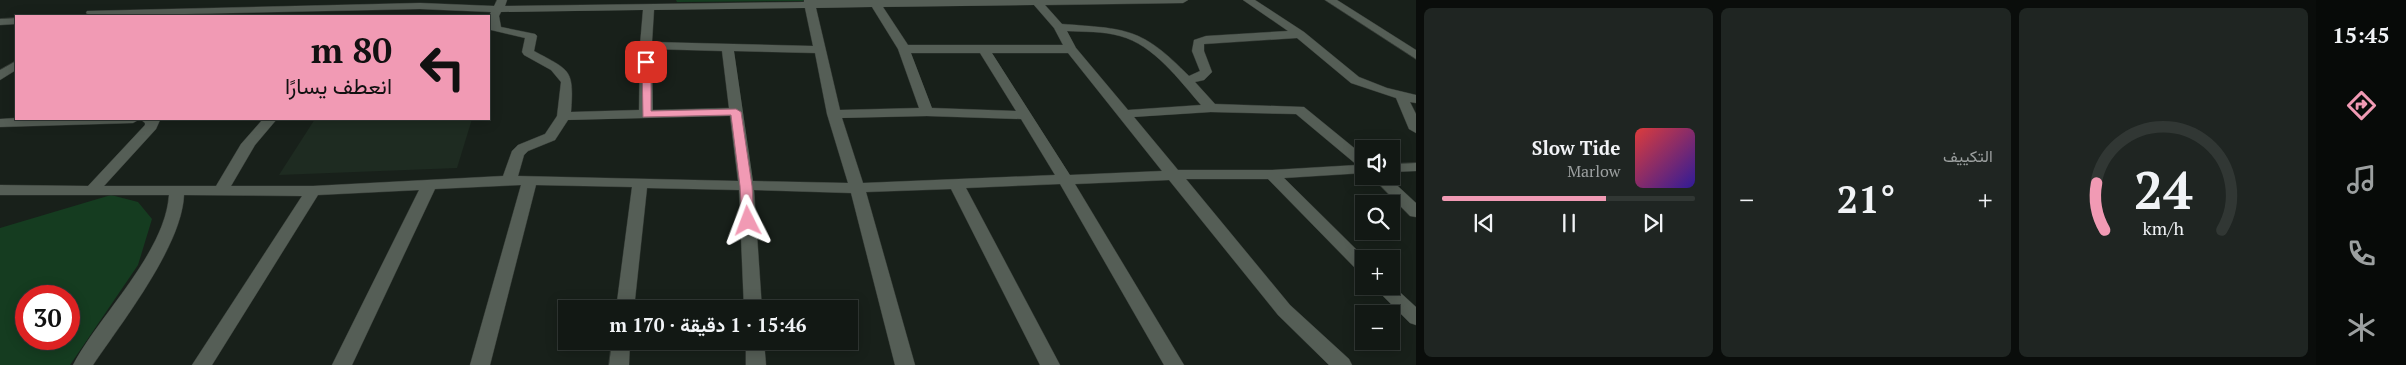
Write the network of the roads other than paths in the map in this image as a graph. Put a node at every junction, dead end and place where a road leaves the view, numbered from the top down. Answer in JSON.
{"nodes":[{"id":1,"x":110,"y":0,"type":"edge"},
{"id":2,"x":194,"y":0,"type":"edge"},
{"id":3,"x":265,"y":0,"type":"edge"},
{"id":4,"x":1104,"y":0,"type":"edge"},
{"id":5,"x":1174,"y":0,"type":"edge"},
{"id":6,"x":1183,"y":0,"type":"edge"},
{"id":7,"x":1248,"y":0,"type":"edge"},
{"id":8,"x":1330,"y":0,"type":"edge"},
{"id":9,"x":809,"y":2,"type":"edge"},
{"id":10,"x":874,"y":2,"type":"edge"},
{"id":11,"x":945,"y":2,"type":"edge"},
{"id":12,"x":1036,"y":2,"type":"edge"},
{"id":13,"x":422,"y":3,"type":"edge"},
{"id":14,"x":348,"y":4,"type":"edge"},
{"id":15,"x":570,"y":4,"type":"edge"},
{"id":16,"x":501,"y":5,"type":"edge"},
{"id":17,"x":374,"y":7,"type":"junction"},
{"id":18,"x":649,"y":8,"type":"junction"},
{"id":19,"x":256,"y":10,"type":"junction"},
{"id":20,"x":178,"y":14,"type":"edge"},
{"id":21,"x":89,"y":15,"type":"edge"},
{"id":22,"x":368,"y":15,"type":"edge"},
{"id":23,"x":15,"y":21,"type":"edge"},
{"id":24,"x":0,"y":22,"type":"edge"},
{"id":25,"x":1059,"y":27,"type":"junction"},
{"id":26,"x":1300,"y":34,"type":"junction"},
{"id":27,"x":646,"y":44,"type":"junction"},
{"id":28,"x":728,"y":48,"type":"junction"},
{"id":29,"x":904,"y":49,"type":"junction"},
{"id":30,"x":984,"y":49,"type":"junction"},
{"id":31,"x":1071,"y":49,"type":"junction"},
{"id":32,"x":820,"y":50,"type":"junction"},
{"id":33,"x":1416,"y":55,"type":"edge"},
{"id":34,"x":15,"y":66,"type":"edge"},
{"id":35,"x":0,"y":76,"type":"edge"},
{"id":36,"x":1187,"y":80,"type":"junction"},
{"id":37,"x":1402,"y":96,"type":"junction"},
{"id":38,"x":1416,"y":99,"type":"edge"},
{"id":39,"x":1211,"y":108,"type":"junction"},
{"id":40,"x":736,"y":112,"type":"junction"},
{"id":41,"x":927,"y":112,"type":"junction"},
{"id":42,"x":646,"y":114,"type":"junction"},
{"id":43,"x":834,"y":114,"type":"junction"},
{"id":44,"x":1124,"y":114,"type":"junction"},
{"id":45,"x":1024,"y":115,"type":"junction"},
{"id":46,"x":564,"y":116,"type":"junction"},
{"id":47,"x":62,"y":120,"type":"edge"},
{"id":48,"x":153,"y":120,"type":"edge"},
{"id":49,"x":269,"y":120,"type":"edge"},
{"id":50,"x":0,"y":123,"type":"edge"},
{"id":51,"x":1416,"y":129,"type":"edge"},
{"id":52,"x":1355,"y":156,"type":"edge"},
{"id":53,"x":1416,"y":167,"type":"edge"},
{"id":54,"x":1400,"y":168,"type":"edge"},
{"id":55,"x":1355,"y":169,"type":"edge"},
{"id":56,"x":1272,"y":174,"type":"junction"},
{"id":57,"x":1174,"y":175,"type":"junction"},
{"id":58,"x":509,"y":180,"type":"junction"},
{"id":59,"x":530,"y":180,"type":"junction"},
{"id":60,"x":1066,"y":180,"type":"junction"},
{"id":61,"x":430,"y":183,"type":"junction"},
{"id":62,"x":640,"y":184,"type":"junction"},
{"id":63,"x":957,"y":185,"type":"junction"},
{"id":64,"x":1388,"y":185,"type":"edge"},
{"id":65,"x":746,"y":186,"type":"junction"},
{"id":66,"x":857,"y":188,"type":"junction"},
{"id":67,"x":93,"y":189,"type":"junction"},
{"id":68,"x":0,"y":190,"type":"edge"},
{"id":69,"x":178,"y":190,"type":"junction"},
{"id":70,"x":221,"y":191,"type":"junction"},
{"id":71,"x":313,"y":191,"type":"junction"},
{"id":72,"x":1416,"y":212,"type":"edge"},
{"id":73,"x":1355,"y":258,"type":"edge"},
{"id":74,"x":1392,"y":295,"type":"edge"},
{"id":75,"x":626,"y":300,"type":"edge"},
{"id":76,"x":752,"y":300,"type":"edge"},
{"id":77,"x":1416,"y":318,"type":"edge"},
{"id":78,"x":621,"y":350,"type":"edge"},
{"id":79,"x":755,"y":350,"type":"edge"},
{"id":80,"x":83,"y":365,"type":"edge"},
{"id":81,"x":202,"y":365,"type":"edge"},
{"id":82,"x":342,"y":365,"type":"edge"},
{"id":83,"x":480,"y":365,"type":"edge"},
{"id":84,"x":619,"y":365,"type":"edge"},
{"id":85,"x":756,"y":365,"type":"edge"},
{"id":86,"x":905,"y":365,"type":"edge"},
{"id":87,"x":1050,"y":365,"type":"edge"},
{"id":88,"x":1174,"y":365,"type":"edge"},
{"id":89,"x":1342,"y":365,"type":"edge"}],
"edges":[{"from":1,"to":21,"type":"street"},
{"from":2,"to":20,"type":"street"},
{"from":3,"to":19,"type":"street"},
{"from":4,"to":5,"type":"street"},
{"from":4,"to":12,"type":"street"},
{"from":5,"to":6,"type":"street"},
{"from":7,"to":26,"type":"street"},
{"from":8,"to":33,"type":"street"},
{"from":9,"to":10,"type":"street"},
{"from":9,"to":18,"type":"street"},
{"from":9,"to":32,"type":"street"},
{"from":10,"to":11,"type":"street"},
{"from":10,"to":29,"type":"street"},
{"from":11,"to":12,"type":"street"},
{"from":12,"to":25,"type":"street"},
{"from":13,"to":16,"type":"street"},
{"from":13,"to":17,"type":"street"},
{"from":14,"to":17,"type":"street"},
{"from":14,"to":19,"type":"street"},
{"from":15,"to":16,"type":"street"},
{"from":15,"to":18,"type":"street"},
{"from":16,"to":46,"type":"street"},
{"from":17,"to":22,"type":"street"},
{"from":18,"to":27,"type":"street"},
{"from":19,"to":20,"type":"street"},
{"from":20,"to":21,"type":"street"},
{"from":23,"to":24,"type":"street"},
{"from":25,"to":31,"type":"street"},
{"from":25,"to":36,"type":"street"},
{"from":26,"to":36,"type":"street"},
{"from":26,"to":37,"type":"street"},
{"from":27,"to":28,"type":"street"},
{"from":27,"to":42,"type":"street"},
{"from":28,"to":32,"type":"street"},
{"from":28,"to":40,"type":"street"},
{"from":29,"to":30,"type":"street"},
{"from":29,"to":41,"type":"street"},
{"from":30,"to":31,"type":"street"},
{"from":30,"to":45,"type":"street"},
{"from":31,"to":44,"type":"street"},
{"from":32,"to":43,"type":"street"},
{"from":34,"to":35,"type":"street"},
{"from":36,"to":39,"type":"street"},
{"from":37,"to":38,"type":"street"},
{"from":37,"to":51,"type":"street"},
{"from":39,"to":44,"type":"street"},
{"from":39,"to":52,"type":"street"},
{"from":40,"to":42,"type":"street"},
{"from":40,"to":65,"type":"street"},
{"from":41,"to":43,"type":"street"},
{"from":41,"to":45,"type":"street"},
{"from":42,"to":46,"type":"street"},
{"from":43,"to":66,"type":"street"},
{"from":44,"to":57,"type":"street"},
{"from":45,"to":60,"type":"street"},
{"from":46,"to":58,"type":"street"},
{"from":47,"to":50,"type":"street"},
{"from":48,"to":67,"type":"street"},
{"from":49,"to":70,"type":"street"},
{"from":53,"to":54,"type":"street"},
{"from":55,"to":56,"type":"street"},
{"from":56,"to":57,"type":"street"},
{"from":56,"to":73,"type":"street"},
{"from":57,"to":60,"type":"street"},
{"from":57,"to":89,"type":"street"},
{"from":58,"to":59,"type":"street"},
{"from":58,"to":61,"type":"street"},
{"from":59,"to":62,"type":"street"},
{"from":59,"to":83,"type":"street"},
{"from":60,"to":63,"type":"street"},
{"from":60,"to":88,"type":"street"},
{"from":61,"to":71,"type":"street"},
{"from":61,"to":82,"type":"street"},
{"from":62,"to":65,"type":"street"},
{"from":62,"to":75,"type":"street"},
{"from":63,"to":66,"type":"street"},
{"from":63,"to":87,"type":"street"},
{"from":64,"to":72,"type":"street"},
{"from":65,"to":66,"type":"street"},
{"from":65,"to":76,"type":"street"},
{"from":66,"to":86,"type":"street"},
{"from":67,"to":68,"type":"street"},
{"from":67,"to":69,"type":"street"},
{"from":69,"to":70,"type":"street"},
{"from":69,"to":80,"type":"street"},
{"from":70,"to":71,"type":"street"},
{"from":71,"to":81,"type":"street"},
{"from":74,"to":77,"type":"street"},
{"from":78,"to":84,"type":"street"},
{"from":79,"to":85,"type":"street"}]}
